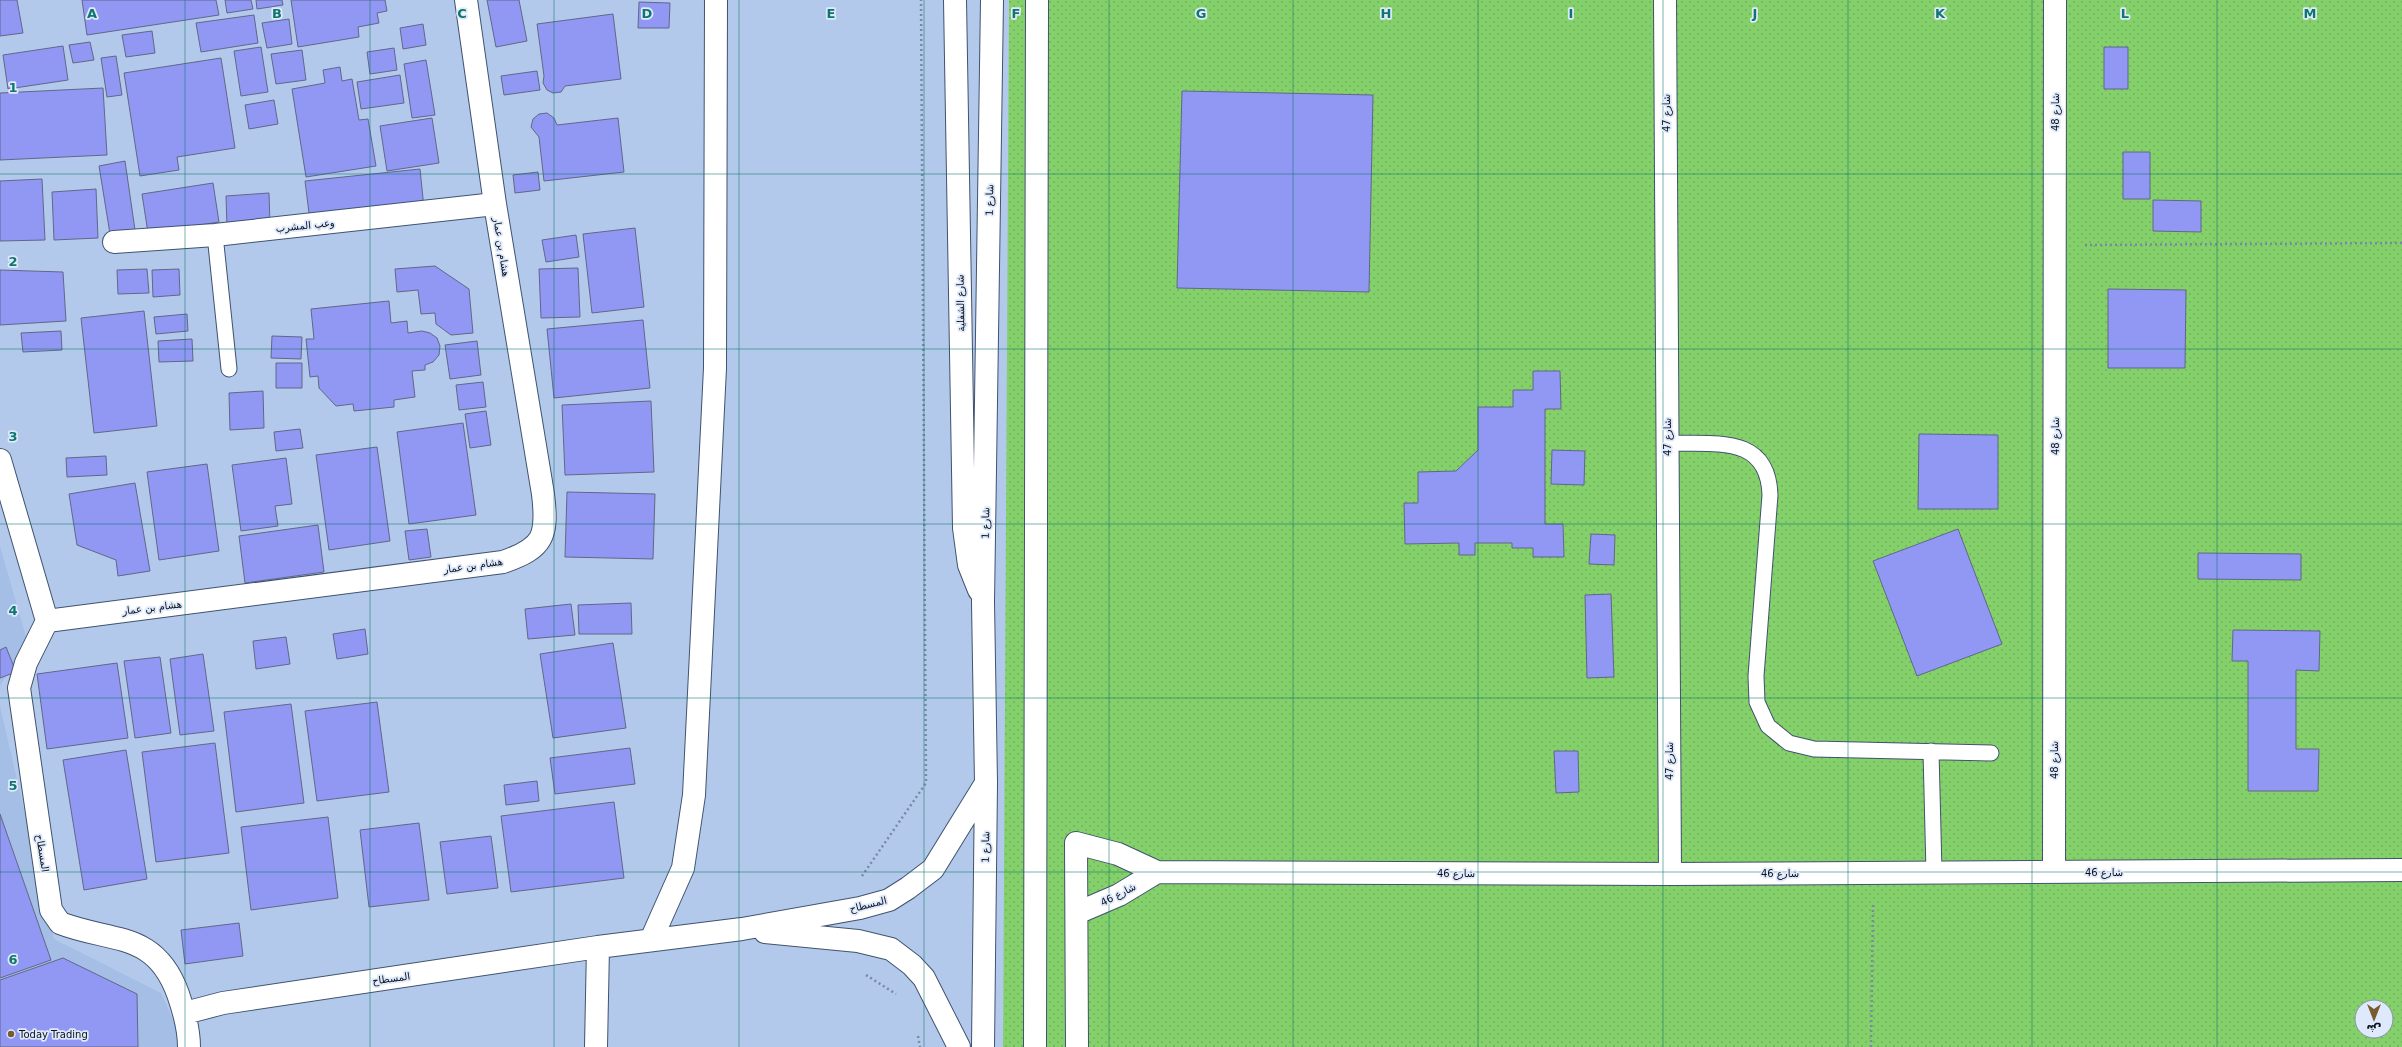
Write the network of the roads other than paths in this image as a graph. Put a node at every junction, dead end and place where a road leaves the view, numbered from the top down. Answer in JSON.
{"nodes":[{"id":1,"x":466,"y":0,"type":"edge"},
{"id":2,"x":716,"y":0,"type":"edge"},
{"id":3,"x":955,"y":0,"type":"edge"},
{"id":4,"x":992,"y":0,"type":"edge"},
{"id":5,"x":1037,"y":0,"type":"edge"},
{"id":6,"x":1665,"y":0,"type":"edge"},
{"id":7,"x":2055,"y":0,"type":"edge"},
{"id":8,"x":495,"y":204,"type":"junction"},
{"id":9,"x":215,"y":235,"type":"junction"},
{"id":10,"x":114,"y":242,"type":"dead end"},
{"id":11,"x":229,"y":369,"type":"dead end"},
{"id":12,"x":1668,"y":443,"type":"junction"},
{"id":13,"x":0,"y":460,"type":"edge"},
{"id":14,"x":983,"y":602,"type":"junction"},
{"id":15,"x":47,"y":621,"type":"junction"},
{"id":16,"x":1931,"y":752,"type":"junction"},
{"id":17,"x":1991,"y":753,"type":"dead end"},
{"id":18,"x":986,"y":783,"type":"junction"},
{"id":19,"x":2402,"y":870,"type":"edge"},
{"id":20,"x":1157,"y":872,"type":"junction"},
{"id":21,"x":1934,"y":872,"type":"junction"},
{"id":22,"x":2054,"y":872,"type":"junction"},
{"id":23,"x":1670,"y":874,"type":"junction"},
{"id":24,"x":1077,"y":913,"type":"junction"},
{"id":25,"x":742,"y":929,"type":"junction"},
{"id":26,"x":651,"y":940,"type":"junction"},
{"id":27,"x":598,"y":947,"type":"junction"},
{"id":28,"x":185,"y":1013,"type":"junction"},
{"id":29,"x":189,"y":1047,"type":"edge"},
{"id":30,"x":596,"y":1047,"type":"edge"},
{"id":31,"x":959,"y":1047,"type":"edge"},
{"id":32,"x":983,"y":1047,"type":"edge"},
{"id":33,"x":1035,"y":1047,"type":"edge"},
{"id":34,"x":1077,"y":1047,"type":"edge"}],
"edges":[{"from":1,"to":8,"type":"street","name":"هشام بن عمار"},
{"from":2,"to":26,"type":"street"},
{"from":3,"to":14,"type":"street","name":"شارع الشفلية"},
{"from":4,"to":14,"type":"street","name":"شارع 1"},
{"from":5,"to":33,"type":"street"},
{"from":6,"to":12,"type":"street","name":"شارع 47"},
{"from":7,"to":22,"type":"street","name":"شارع 48"},
{"from":8,"to":9,"type":"street","name":"وعب المشرب"},
{"from":8,"to":15,"type":"street","name":"هشام بن عمار"},
{"from":9,"to":10,"type":"street","name":"وعب المشرب"},
{"from":9,"to":11,"type":"lane"},
{"from":12,"to":16,"type":"lane"},
{"from":12,"to":23,"type":"street","name":"شارع 47"},
{"from":13,"to":15,"type":"street"},
{"from":14,"to":18,"type":"street","name":"شارع 1"},
{"from":15,"to":28,"type":"street","name":"المسطاح"},
{"from":16,"to":17,"type":"lane"},
{"from":16,"to":21,"type":"lane"},
{"from":18,"to":25,"type":"street","name":"المسطاح"},
{"from":18,"to":32,"type":"street","name":"شارع 1"},
{"from":19,"to":22,"type":"street","name":"شارع 46"},
{"from":20,"to":23,"type":"street","name":"شارع 46"},
{"from":20,"to":24,"type":"street","name":"شارع 46"},
{"from":20,"to":24,"type":"street","name":"شارع 46"},
{"from":21,"to":22,"type":"street","name":"شارع 46"},
{"from":21,"to":23,"type":"street","name":"شارع 46"},
{"from":24,"to":34,"type":"street"},
{"from":25,"to":26,"type":"street","name":"المسطاح"},
{"from":25,"to":31,"type":"street","name":"المسطاح"},
{"from":26,"to":27,"type":"street","name":"المسطاح"},
{"from":27,"to":28,"type":"street","name":"المسطاح"},
{"from":27,"to":30,"type":"street"},
{"from":28,"to":29,"type":"street","name":"المسطاح"}]}
